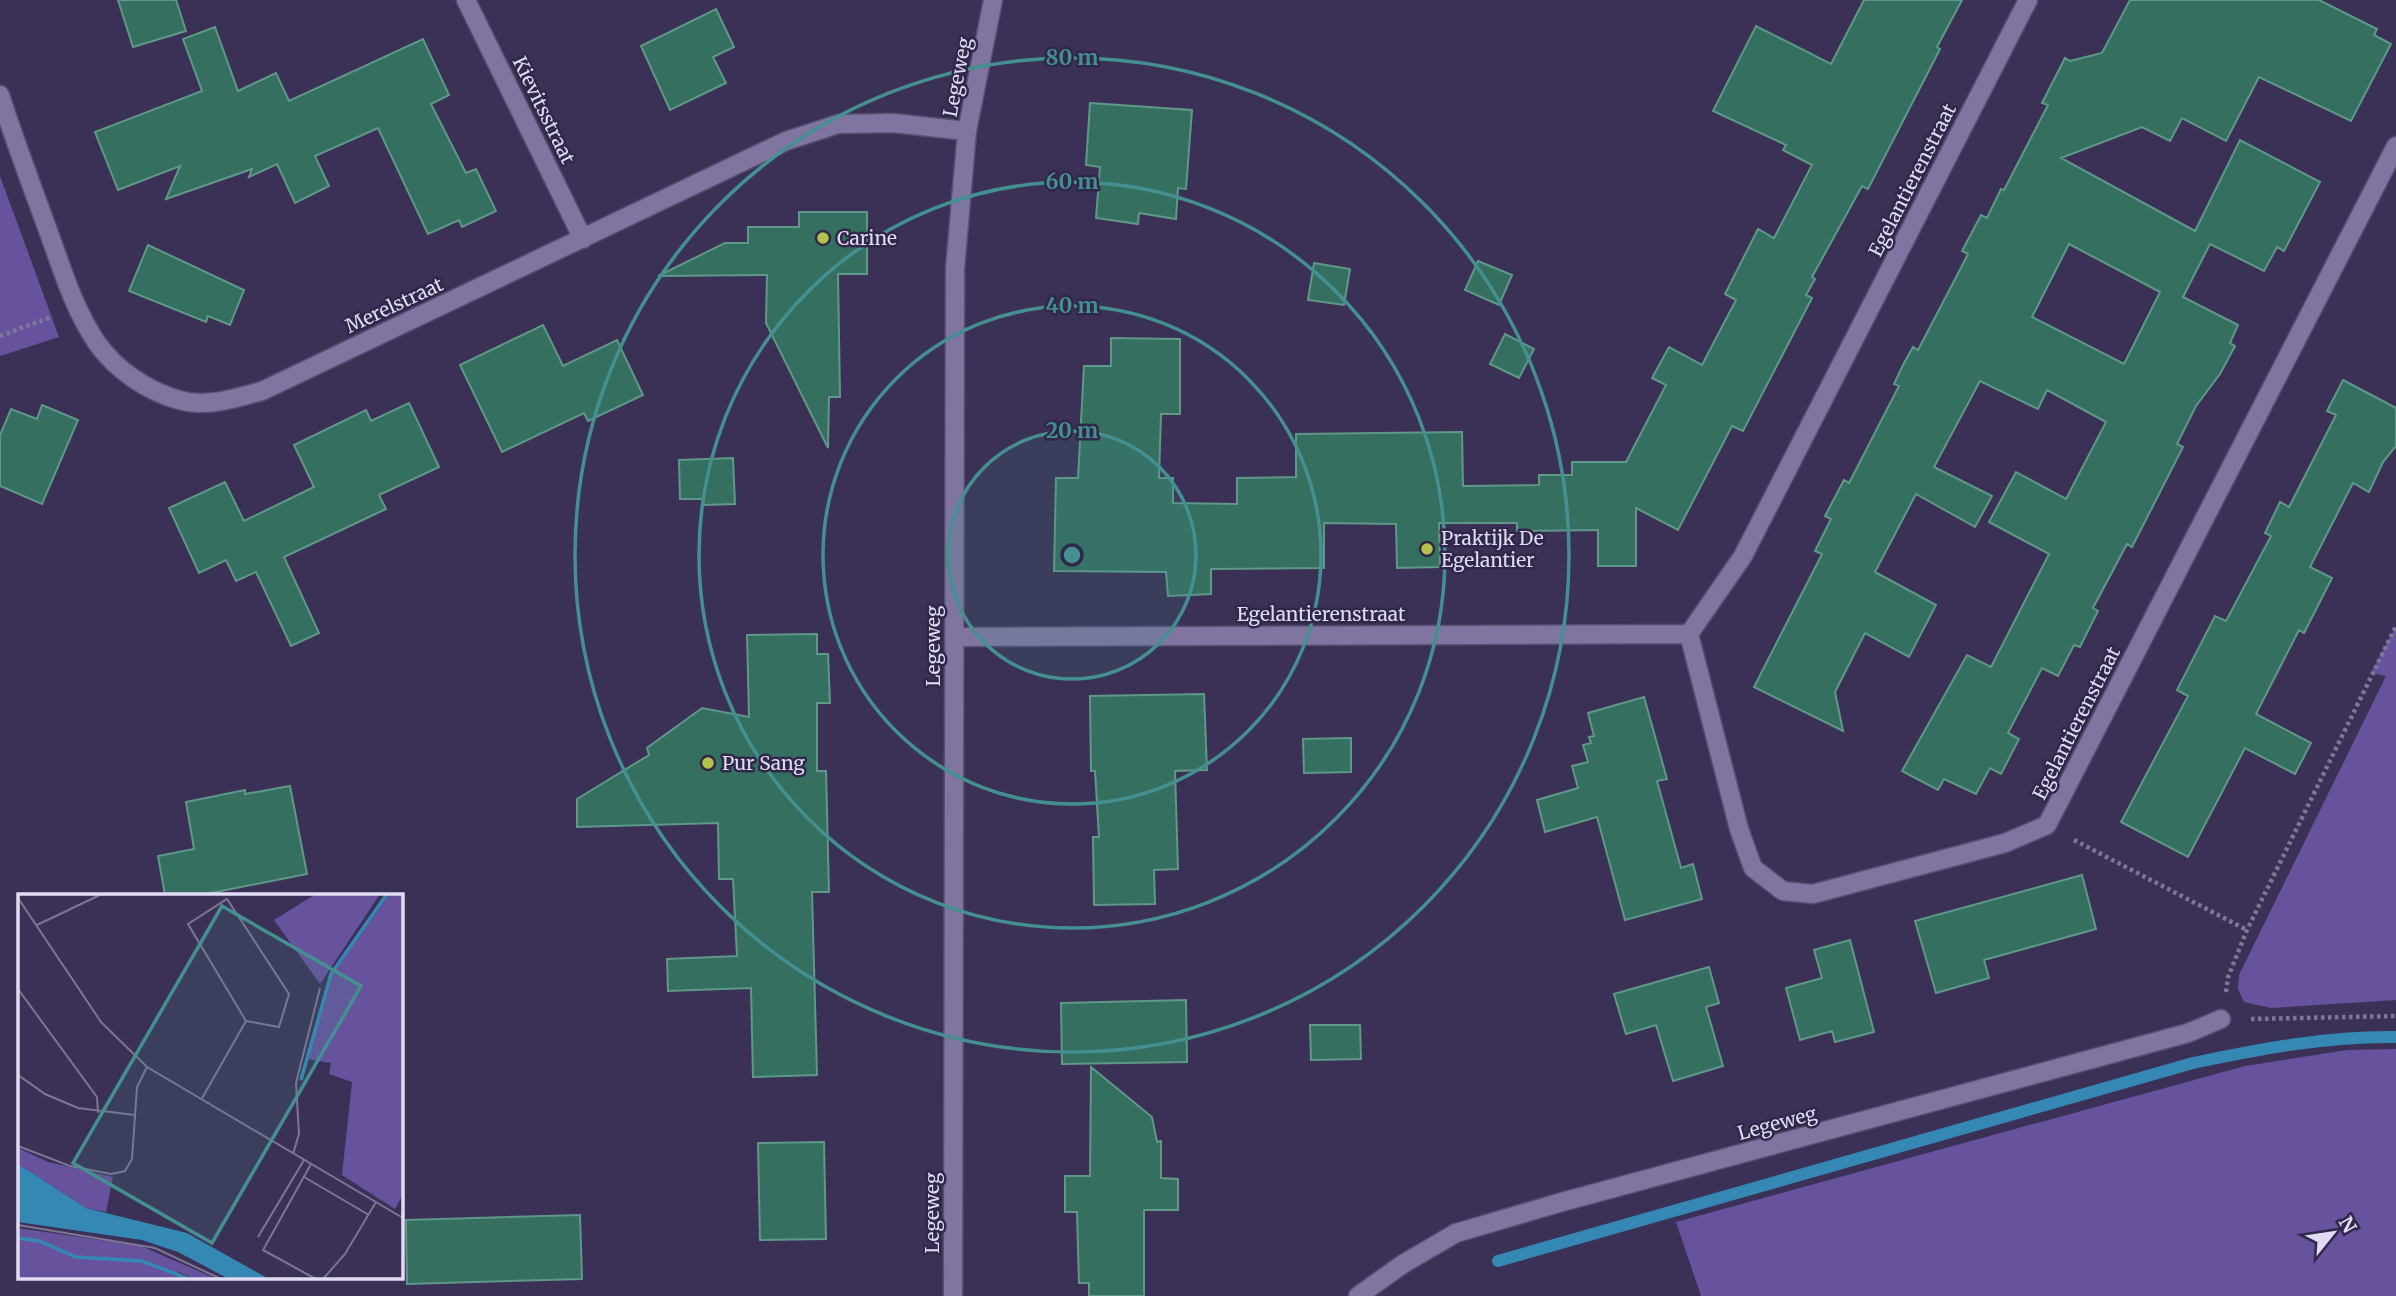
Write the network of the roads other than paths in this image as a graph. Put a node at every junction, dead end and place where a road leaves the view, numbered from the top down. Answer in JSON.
{"nodes":[{"id":1,"x":466,"y":0,"type":"edge"},
{"id":2,"x":993,"y":0,"type":"edge"},
{"id":3,"x":2028,"y":0,"type":"edge"},
{"id":4,"x":0,"y":95,"type":"edge"},
{"id":5,"x":968,"y":131,"type":"junction"},
{"id":6,"x":2396,"y":146,"type":"edge"},
{"id":7,"x":583,"y":239,"type":"junction"},
{"id":8,"x":1689,"y":634,"type":"junction"},
{"id":9,"x":954,"y":637,"type":"junction"},
{"id":10,"x":2221,"y":1020,"type":"road end"},
{"id":11,"x":953,"y":1296,"type":"edge"},
{"id":12,"x":1358,"y":1296,"type":"edge"}],
"edges":[{"from":1,"to":7,"type":"street","name":"Kievitsstraat"},
{"from":2,"to":5,"type":"street","name":"Legeweg"},
{"from":3,"to":8,"type":"street","name":"Egelantierenstraat"},
{"from":4,"to":7,"type":"street","name":"Merelstraat"},
{"from":5,"to":7,"type":"street","name":"Merelstraat"},
{"from":5,"to":9,"type":"street","name":"Legeweg"},
{"from":6,"to":8,"type":"street","name":"Egelantierenstraat"},
{"from":8,"to":9,"type":"street","name":"Egelantierenstraat"},
{"from":9,"to":11,"type":"street","name":"Legeweg"},
{"from":10,"to":12,"type":"street","name":"Legeweg"}]}
